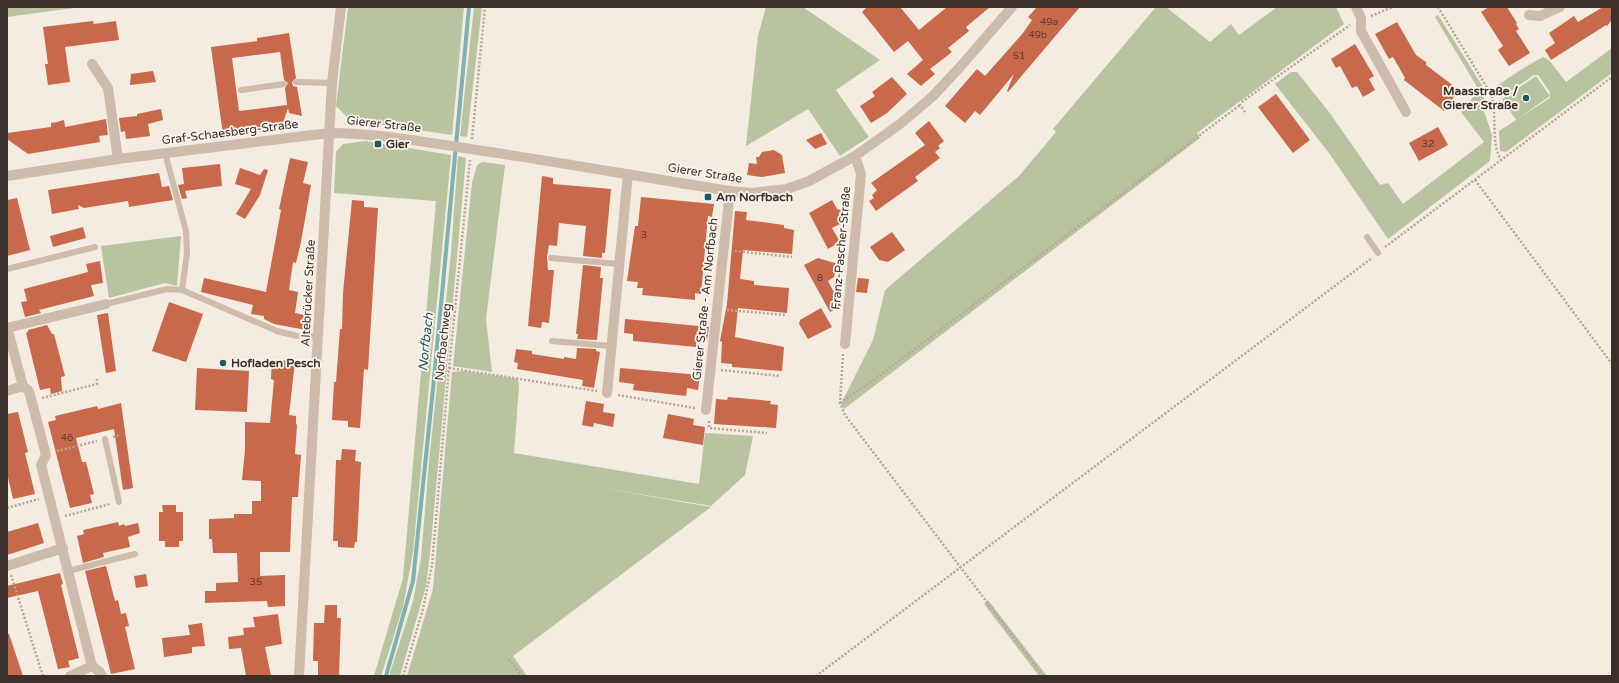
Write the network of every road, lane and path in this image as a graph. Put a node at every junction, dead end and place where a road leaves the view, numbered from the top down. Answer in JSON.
{"nodes":[{"id":1,"x":341,"y":7,"type":"edge"},
{"id":2,"x":485,"y":7,"type":"edge"},
{"id":3,"x":1356,"y":7,"type":"edge"},
{"id":4,"x":1392,"y":7,"type":"edge"},
{"id":5,"x":1438,"y":7,"type":"edge"},
{"id":6,"x":1560,"y":7,"type":"edge"},
{"id":7,"x":1010,"y":8,"type":"edge"},
{"id":8,"x":1530,"y":15,"type":"dead end"},
{"id":9,"x":1361,"y":18,"type":"junction"},
{"id":10,"x":92,"y":64,"type":"dead end"},
{"id":11,"x":1612,"y":77,"type":"edge"},
{"id":12,"x":296,"y":82,"type":"dead end"},
{"id":13,"x":332,"y":83,"type":"junction"},
{"id":14,"x":284,"y":84,"type":"dead end"},
{"id":15,"x":241,"y":90,"type":"dead end"},
{"id":16,"x":1240,"y":105,"type":"junction"},
{"id":17,"x":1244,"y":112,"type":"dead end"},
{"id":18,"x":1406,"y":112,"type":"dead end"},
{"id":19,"x":329,"y":133,"type":"junction"},
{"id":20,"x":469,"y":148,"type":"junction"},
{"id":21,"x":165,"y":153,"type":"junction"},
{"id":22,"x":855,"y":156,"type":"junction"},
{"id":23,"x":118,"y":159,"type":"junction"},
{"id":24,"x":1501,"y":160,"type":"junction"},
{"id":25,"x":628,"y":174,"type":"junction"},
{"id":26,"x":7,"y":176,"type":"edge"},
{"id":27,"x":1475,"y":180,"type":"junction"},
{"id":28,"x":730,"y":191,"type":"junction"},
{"id":29,"x":1367,"y":237,"type":"dead end"},
{"id":30,"x":95,"y":247,"type":"dead end"},
{"id":31,"x":723,"y":250,"type":"junction"},
{"id":32,"x":1378,"y":253,"type":"junction"},
{"id":33,"x":792,"y":257,"type":"dead end"},
{"id":34,"x":551,"y":258,"type":"dead end"},
{"id":35,"x":619,"y":264,"type":"junction"},
{"id":36,"x":7,"y":268,"type":"edge"},
{"id":37,"x":182,"y":290,"type":"junction"},
{"id":38,"x":106,"y":304,"type":"joint"},
{"id":39,"x":717,"y":309,"type":"junction"},
{"id":40,"x":786,"y":315,"type":"dead end"},
{"id":41,"x":7,"y":327,"type":"edge"},
{"id":42,"x":297,"y":336,"type":"dead end"},
{"id":43,"x":306,"y":336,"type":"dead end"},
{"id":44,"x":318,"y":337,"type":"junction"},
{"id":45,"x":552,"y":341,"type":"dead end"},
{"id":46,"x":611,"y":346,"type":"junction"},
{"id":47,"x":844,"y":348,"type":"joint"},
{"id":48,"x":1612,"y":364,"type":"edge"},
{"id":49,"x":449,"y":368,"type":"junction"},
{"id":50,"x":710,"y":369,"type":"junction"},
{"id":51,"x":780,"y":376,"type":"dead end"},
{"id":52,"x":96,"y":380,"type":"dead end"},
{"id":53,"x":23,"y":386,"type":"junction"},
{"id":54,"x":7,"y":391,"type":"edge"},
{"id":55,"x":607,"y":393,"type":"junction"},
{"id":56,"x":32,"y":401,"type":"junction"},
{"id":57,"x":840,"y":403,"type":"junction"},
{"id":58,"x":706,"y":410,"type":"junction"},
{"id":59,"x":767,"y":433,"type":"dead end"},
{"id":60,"x":120,"y":436,"type":"dead end"},
{"id":61,"x":105,"y":439,"type":"junction"},
{"id":62,"x":45,"y":454,"type":"junction"},
{"id":63,"x":50,"y":497,"type":"junction"},
{"id":64,"x":118,"y":502,"type":"joint"},
{"id":65,"x":7,"y":508,"type":"edge"},
{"id":66,"x":55,"y":518,"type":"junction"},
{"id":67,"x":63,"y":548,"type":"junction"},
{"id":68,"x":135,"y":554,"type":"dead end"},
{"id":69,"x":7,"y":565,"type":"edge"},
{"id":70,"x":960,"y":568,"type":"junction"},
{"id":71,"x":68,"y":571,"type":"junction"},
{"id":72,"x":509,"y":659,"type":"dead end"},
{"id":73,"x":92,"y":666,"type":"junction"},
{"id":74,"x":43,"y":676,"type":"edge"},
{"id":75,"x":70,"y":676,"type":"edge"},
{"id":76,"x":102,"y":676,"type":"edge"},
{"id":77,"x":299,"y":676,"type":"edge"},
{"id":78,"x":403,"y":676,"type":"edge"},
{"id":79,"x":522,"y":676,"type":"edge"},
{"id":80,"x":816,"y":676,"type":"edge"},
{"id":81,"x":1043,"y":676,"type":"edge"}],
"edges":[{"from":1,"to":13,"type":"street","name":"Altebrücker Straße"},
{"from":2,"to":20,"type":"path","name":"Norfbachweg"},
{"from":3,"to":9,"type":"street"},
{"from":4,"to":9,"type":"path"},
{"from":5,"to":24,"type":"path"},
{"from":6,"to":8,"type":"street"},
{"from":7,"to":22,"type":"street","name":"Gierer Straße"},
{"from":9,"to":16,"type":"path"},
{"from":9,"to":18,"type":"street"},
{"from":10,"to":23,"type":"street"},
{"from":11,"to":24,"type":"path"},
{"from":12,"to":13,"type":"lane"},
{"from":13,"to":19,"type":"street","name":"Altebrücker Straße"},
{"from":14,"to":15,"type":"lane"},
{"from":16,"to":17,"type":"path"},
{"from":16,"to":57,"type":"path"},
{"from":19,"to":20,"type":"street","name":"Gierer Straße"},
{"from":19,"to":21,"type":"street","name":"Graf-Schaesberg-Straße"},
{"from":19,"to":44,"type":"street","name":"Altebrücker Straße"},
{"from":20,"to":25,"type":"street","name":"Gierer Straße"},
{"from":20,"to":49,"type":"path","name":"Norfbachweg"},
{"from":21,"to":23,"type":"street","name":"Graf-Schaesberg-Straße"},
{"from":21,"to":37,"type":"lane"},
{"from":22,"to":28,"type":"street","name":"Gierer Straße"},
{"from":22,"to":47,"type":"street","name":"Franz-Pascher-Straße"},
{"from":23,"to":26,"type":"street","name":"Graf-Schaesberg-Straße"},
{"from":24,"to":27,"type":"path"},
{"from":25,"to":28,"type":"street","name":"Gierer Straße"},
{"from":25,"to":35,"type":"street"},
{"from":27,"to":32,"type":"path"},
{"from":27,"to":48,"type":"path"},
{"from":28,"to":31,"type":"street","name":"Gierer Straße - Am Norfbach"},
{"from":29,"to":32,"type":"lane"},
{"from":30,"to":36,"type":"lane"},
{"from":31,"to":33,"type":"path"},
{"from":31,"to":39,"type":"street","name":"Gierer Straße - Am Norfbach"},
{"from":32,"to":70,"type":"path"},
{"from":34,"to":35,"type":"lane"},
{"from":35,"to":46,"type":"street"},
{"from":37,"to":38,"type":"lane"},
{"from":37,"to":42,"type":"lane"},
{"from":38,"to":41,"type":"street"},
{"from":39,"to":40,"type":"path"},
{"from":39,"to":50,"type":"street","name":"Gierer Straße - Am Norfbach"},
{"from":41,"to":53,"type":"street"},
{"from":43,"to":44,"type":"lane"},
{"from":44,"to":77,"type":"street","name":"Altebrücker Straße"},
{"from":45,"to":46,"type":"lane"},
{"from":46,"to":55,"type":"street"},
{"from":47,"to":57,"type":"path"},
{"from":49,"to":55,"type":"path"},
{"from":49,"to":78,"type":"path","name":"Norfbachweg"},
{"from":50,"to":51,"type":"path"},
{"from":50,"to":58,"type":"street","name":"Gierer Straße - Am Norfbach"},
{"from":52,"to":56,"type":"path"},
{"from":53,"to":54,"type":"street"},
{"from":53,"to":56,"type":"street"},
{"from":55,"to":58,"type":"path"},
{"from":56,"to":62,"type":"street"},
{"from":57,"to":70,"type":"path"},
{"from":58,"to":59,"type":"path"},
{"from":60,"to":61,"type":"path"},
{"from":61,"to":62,"type":"path"},
{"from":61,"to":64,"type":"lane"},
{"from":62,"to":63,"type":"street"},
{"from":63,"to":65,"type":"path"},
{"from":63,"to":66,"type":"street"},
{"from":64,"to":66,"type":"path"},
{"from":66,"to":67,"type":"street"},
{"from":67,"to":69,"type":"street"},
{"from":67,"to":71,"type":"street"},
{"from":68,"to":71,"type":"lane"},
{"from":69,"to":74,"type":"path"},
{"from":70,"to":80,"type":"path"},
{"from":70,"to":81,"type":"path"},
{"from":71,"to":73,"type":"street"},
{"from":72,"to":79,"type":"path"},
{"from":73,"to":75,"type":"street"},
{"from":73,"to":76,"type":"street"}]}
